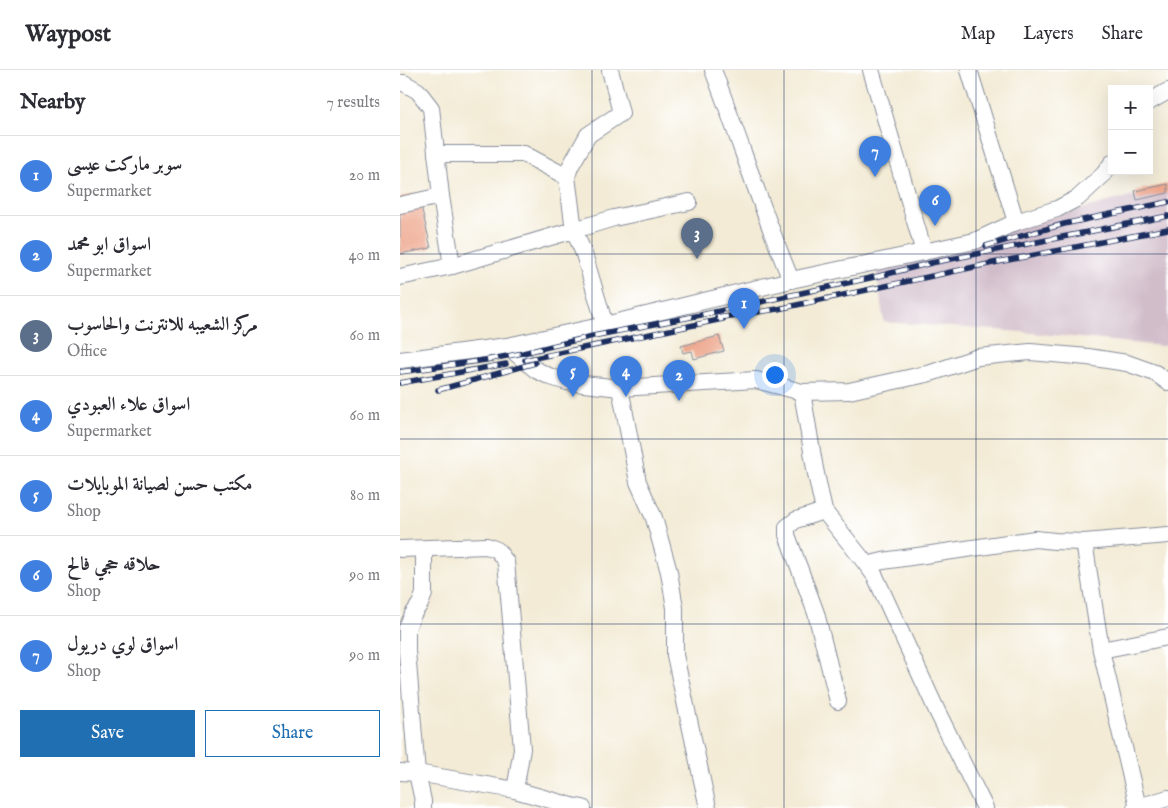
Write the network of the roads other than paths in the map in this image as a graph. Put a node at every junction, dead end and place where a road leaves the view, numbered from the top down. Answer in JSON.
{"nodes":[{"id":1,"x":610,"y":70,"type":"edge"},
{"id":2,"x":713,"y":70,"type":"edge"},
{"id":3,"x":871,"y":70,"type":"edge"},
{"id":4,"x":969,"y":70,"type":"edge"},
{"id":5,"x":400,"y":83,"type":"edge"},
{"id":6,"x":1168,"y":91,"type":"edge"},
{"id":7,"x":1153,"y":100,"type":"edge"},
{"id":8,"x":436,"y":154,"type":"junction"},
{"id":9,"x":1108,"y":168,"type":"edge"},
{"id":10,"x":566,"y":178,"type":"junction"},
{"id":11,"x":441,"y":196,"type":"junction"},
{"id":12,"x":689,"y":202,"type":"dead end"},
{"id":13,"x":400,"y":206,"type":"edge"},
{"id":14,"x":1016,"y":222,"type":"junction"},
{"id":15,"x":574,"y":230,"type":"junction"},
{"id":16,"x":924,"y":252,"type":"junction"},
{"id":17,"x":452,"y":266,"type":"junction"},
{"id":18,"x":400,"y":277,"type":"edge"},
{"id":19,"x":791,"y":280,"type":"junction"},
{"id":20,"x":605,"y":326,"type":"junction"},
{"id":21,"x":507,"y":346,"type":"junction"},
{"id":22,"x":400,"y":360,"type":"edge"},
{"id":23,"x":1168,"y":382,"type":"edge"},
{"id":24,"x":620,"y":388,"type":"junction"},
{"id":25,"x":802,"y":392,"type":"junction"},
{"id":26,"x":824,"y":511,"type":"junction"},
{"id":27,"x":1168,"y":535,"type":"edge"},
{"id":28,"x":1084,"y":542,"type":"junction"},
{"id":29,"x":400,"y":549,"type":"edge"},
{"id":30,"x":424,"y":549,"type":"junction"},
{"id":31,"x":868,"y":565,"type":"junction"},
{"id":32,"x":1168,"y":637,"type":"edge"},
{"id":33,"x":1101,"y":650,"type":"junction"},
{"id":34,"x":838,"y":701,"type":"dead end"},
{"id":35,"x":400,"y":772,"type":"edge"},
{"id":36,"x":418,"y":773,"type":"junction"},
{"id":37,"x":515,"y":790,"type":"junction"},
{"id":38,"x":1168,"y":798,"type":"edge"},
{"id":39,"x":576,"y":807,"type":"edge"},
{"id":40,"x":423,"y":808,"type":"edge"},
{"id":41,"x":708,"y":808,"type":"edge"},
{"id":42,"x":984,"y":808,"type":"edge"},
{"id":43,"x":1137,"y":808,"type":"edge"}],
"edges":[{"from":1,"to":10,"type":"street"},
{"from":2,"to":19,"type":"street"},
{"from":3,"to":16,"type":"street"},
{"from":4,"to":14,"type":"street"},
{"from":5,"to":8,"type":"street"},
{"from":6,"to":7,"type":"street"},
{"from":8,"to":10,"type":"street"},
{"from":8,"to":11,"type":"street"},
{"from":9,"to":14,"type":"street"},
{"from":10,"to":15,"type":"street"},
{"from":11,"to":13,"type":"street"},
{"from":11,"to":17,"type":"street"},
{"from":12,"to":15,"type":"street"},
{"from":14,"to":16,"type":"street"},
{"from":15,"to":17,"type":"street"},
{"from":15,"to":20,"type":"street"},
{"from":16,"to":19,"type":"street"},
{"from":17,"to":18,"type":"street"},
{"from":19,"to":20,"type":"street"},
{"from":20,"to":21,"type":"street"},
{"from":21,"to":22,"type":"street"},
{"from":21,"to":24,"type":"street"},
{"from":23,"to":25,"type":"street"},
{"from":24,"to":25,"type":"street"},
{"from":24,"to":41,"type":"street"},
{"from":25,"to":26,"type":"street"},
{"from":26,"to":31,"type":"street"},
{"from":26,"to":34,"type":"street"},
{"from":27,"to":28,"type":"street"},
{"from":28,"to":31,"type":"street"},
{"from":28,"to":33,"type":"street"},
{"from":29,"to":30,"type":"street"},
{"from":30,"to":36,"type":"street"},
{"from":30,"to":37,"type":"street"},
{"from":31,"to":42,"type":"street"},
{"from":32,"to":33,"type":"street"},
{"from":33,"to":43,"type":"street"},
{"from":35,"to":36,"type":"street"},
{"from":36,"to":37,"type":"street"},
{"from":36,"to":40,"type":"street"},
{"from":37,"to":39,"type":"street"},
{"from":38,"to":43,"type":"street"}]}
